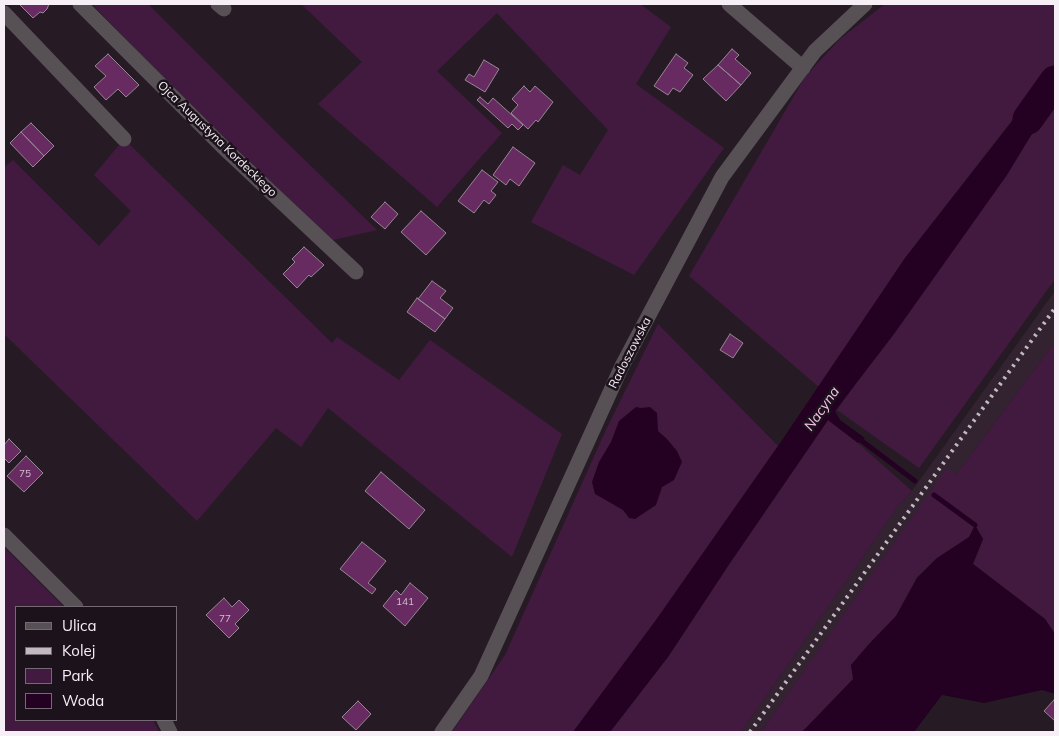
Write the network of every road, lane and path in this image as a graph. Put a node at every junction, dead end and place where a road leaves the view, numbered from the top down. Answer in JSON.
{"nodes":[{"id":1,"x":80,"y":4,"type":"edge"},
{"id":2,"x":729,"y":4,"type":"edge"},
{"id":3,"x":865,"y":4,"type":"edge"},
{"id":4,"x":4,"y":13,"type":"edge"},
{"id":5,"x":803,"y":68,"type":"junction"},
{"id":6,"x":124,"y":139,"type":"dead end"},
{"id":7,"x":356,"y":272,"type":"dead end"},
{"id":8,"x":4,"y":535,"type":"edge"},
{"id":9,"x":75,"y":606,"type":"edge"},
{"id":10,"x":442,"y":732,"type":"edge"}],
"edges":[{"from":1,"to":7,"type":"street","name":"Ojca Augustyna Kordeckiego"},
{"from":2,"to":5,"type":"street"},
{"from":3,"to":5,"type":"street","name":"Radoszowska"},
{"from":4,"to":6,"type":"street"},
{"from":5,"to":10,"type":"street","name":"Radoszowska"},
{"from":8,"to":9,"type":"street"}]}
